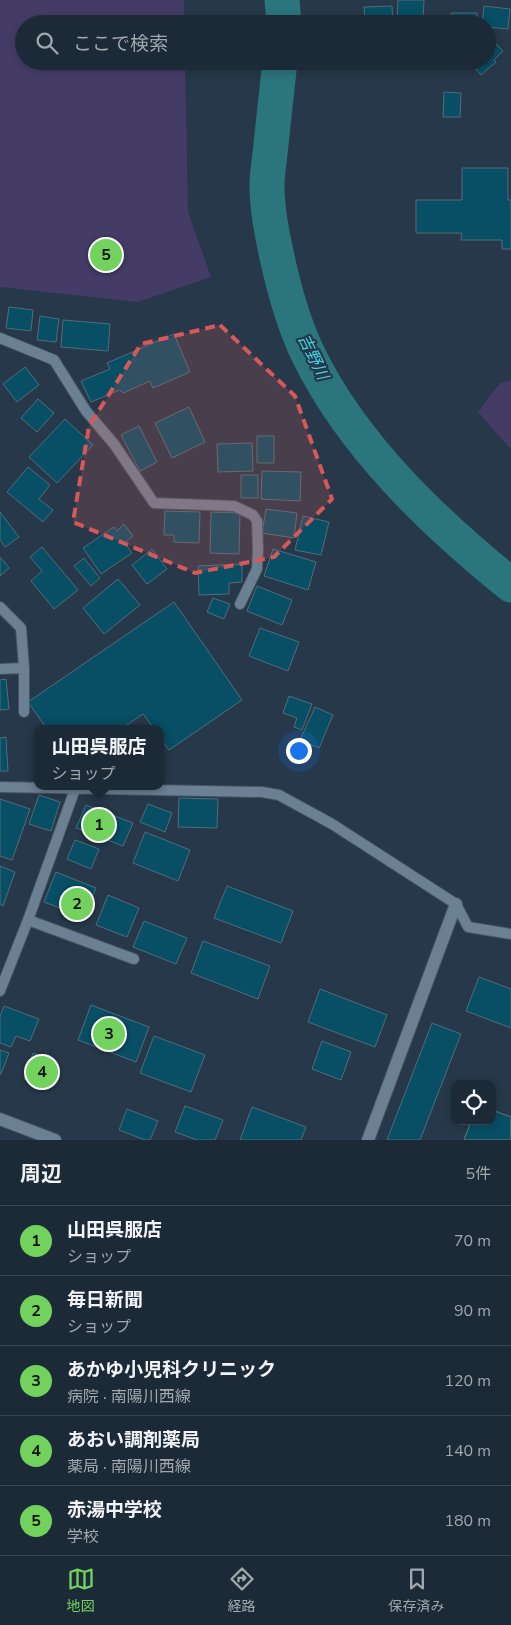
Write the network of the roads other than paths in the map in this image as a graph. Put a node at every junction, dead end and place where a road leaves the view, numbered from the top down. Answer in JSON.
{"nodes":[{"id":1,"x":0,"y":338,"type":"edge"},
{"id":2,"x":240,"y":604,"type":"dead end"},
{"id":3,"x":0,"y":607,"type":"edge"},
{"id":4,"x":0,"y":668,"type":"edge"},
{"id":5,"x":24,"y":668,"type":"junction"},
{"id":6,"x":24,"y":712,"type":"dead end"},
{"id":7,"x":0,"y":787,"type":"edge"},
{"id":8,"x":34,"y":788,"type":"edge"},
{"id":9,"x":76,"y":790,"type":"edge"},
{"id":10,"x":138,"y":790,"type":"edge"},
{"id":11,"x":456,"y":904,"type":"junction"},
{"id":12,"x":28,"y":920,"type":"junction"},
{"id":13,"x":511,"y":934,"type":"edge"},
{"id":14,"x":134,"y":959,"type":"dead end"},
{"id":15,"x":0,"y":991,"type":"edge"},
{"id":16,"x":0,"y":1119,"type":"edge"},
{"id":17,"x":55,"y":1140,"type":"edge"},
{"id":18,"x":368,"y":1140,"type":"edge"}],
"edges":[{"from":1,"to":2,"type":"lane"},
{"from":3,"to":5,"type":"lane"},
{"from":4,"to":5,"type":"lane"},
{"from":5,"to":6,"type":"lane"},
{"from":7,"to":8,"type":"lane"},
{"from":9,"to":12,"type":"lane"},
{"from":10,"to":11,"type":"lane"},
{"from":11,"to":13,"type":"lane"},
{"from":11,"to":18,"type":"street"},
{"from":12,"to":14,"type":"lane"},
{"from":12,"to":15,"type":"lane"},
{"from":16,"to":17,"type":"street"}]}
